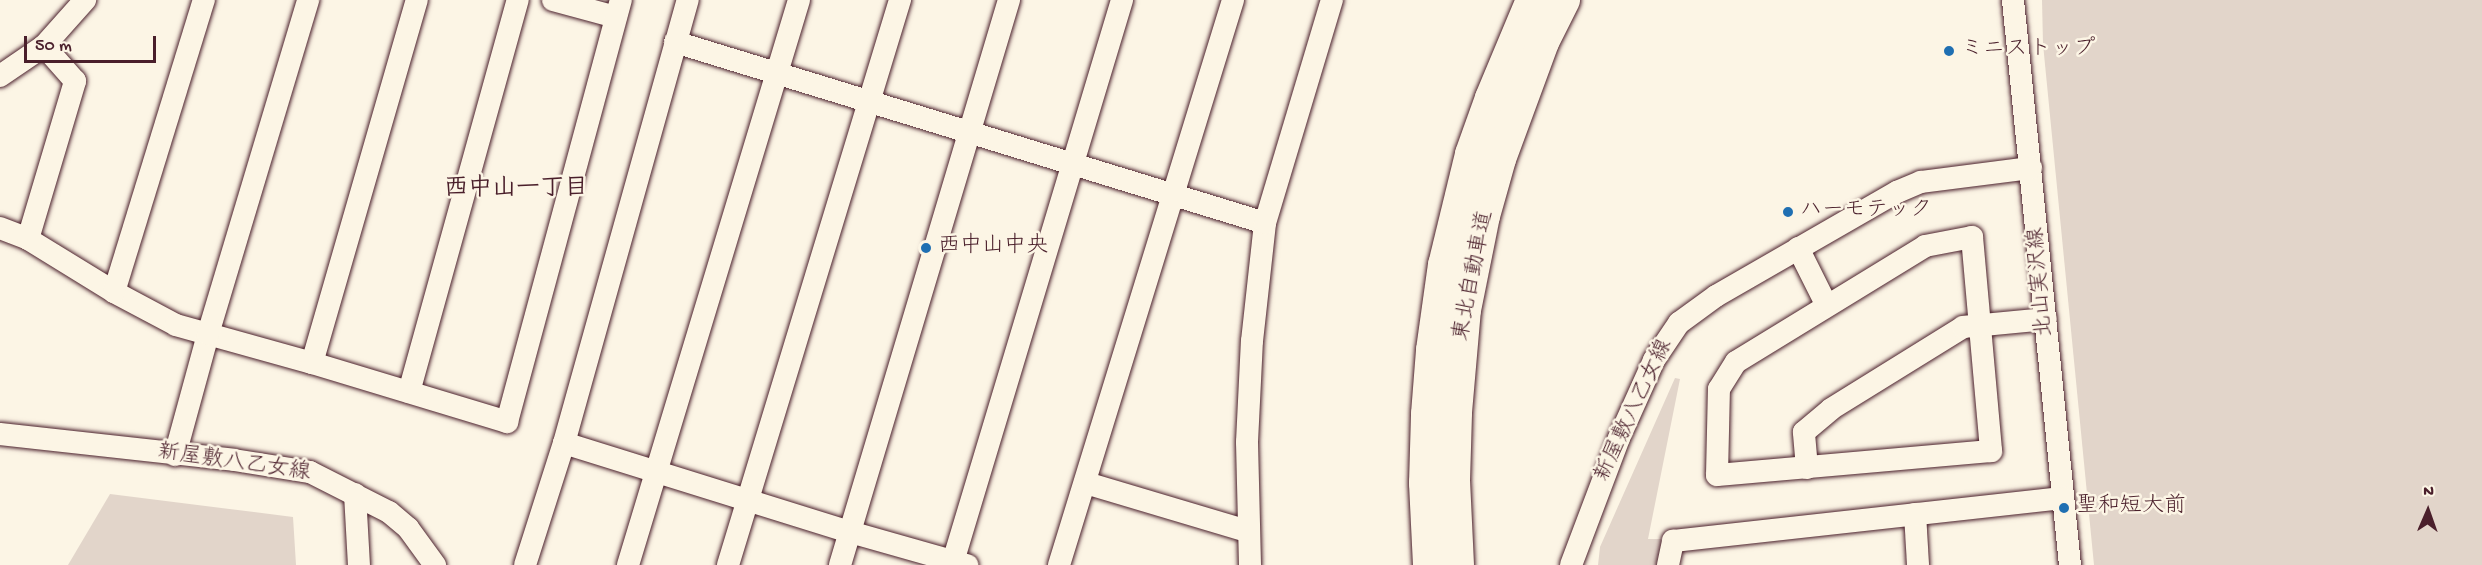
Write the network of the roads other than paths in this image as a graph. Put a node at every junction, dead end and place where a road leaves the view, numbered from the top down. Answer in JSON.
{"nodes":[{"id":1,"x":85,"y":0,"type":"edge"},
{"id":2,"x":204,"y":0,"type":"edge"},
{"id":3,"x":308,"y":0,"type":"edge"},
{"id":4,"x":417,"y":0,"type":"edge"},
{"id":5,"x":518,"y":0,"type":"edge"},
{"id":6,"x":553,"y":0,"type":"edge"},
{"id":7,"x":688,"y":0,"type":"edge"},
{"id":8,"x":799,"y":0,"type":"edge"},
{"id":9,"x":900,"y":0,"type":"edge"},
{"id":10,"x":1009,"y":0,"type":"edge"},
{"id":11,"x":1122,"y":0,"type":"edge"},
{"id":12,"x":1233,"y":0,"type":"edge"},
{"id":13,"x":1332,"y":0,"type":"edge"},
{"id":14,"x":1532,"y":0,"type":"edge"},
{"id":15,"x":1564,"y":0,"type":"edge"},
{"id":16,"x":2013,"y":0,"type":"edge"},
{"id":17,"x":618,"y":9,"type":"edge"},
{"id":18,"x":675,"y":42,"type":"junction"},
{"id":19,"x":44,"y":46,"type":"junction"},
{"id":20,"x":777,"y":73,"type":"junction"},
{"id":21,"x":0,"y":76,"type":"edge"},
{"id":22,"x":869,"y":102,"type":"junction"},
{"id":23,"x":970,"y":133,"type":"junction"},
{"id":24,"x":1073,"y":163,"type":"junction"},
{"id":25,"x":2031,"y":168,"type":"junction"},
{"id":26,"x":1173,"y":194,"type":"junction"},
{"id":27,"x":1265,"y":223,"type":"junction"},
{"id":28,"x":0,"y":228,"type":"edge"},
{"id":29,"x":28,"y":239,"type":"junction"},
{"id":30,"x":1798,"y":248,"type":"junction"},
{"id":31,"x":114,"y":292,"type":"junction"},
{"id":32,"x":1826,"y":304,"type":"junction"},
{"id":33,"x":2046,"y":319,"type":"junction"},
{"id":34,"x":1980,"y":325,"type":"junction"},
{"id":35,"x":208,"y":334,"type":"junction"},
{"id":36,"x":312,"y":363,"type":"junction"},
{"id":37,"x":409,"y":392,"type":"junction"},
{"id":38,"x":0,"y":434,"type":"edge"},
{"id":39,"x":564,"y":442,"type":"junction"},
{"id":40,"x":175,"y":455,"type":"junction"},
{"id":41,"x":1807,"y":468,"type":"junction"},
{"id":42,"x":655,"y":470,"type":"junction"},
{"id":43,"x":1086,"y":483,"type":"junction"},
{"id":44,"x":355,"y":494,"type":"junction"},
{"id":45,"x":2063,"y":498,"type":"junction"},
{"id":46,"x":749,"y":499,"type":"junction"},
{"id":47,"x":1915,"y":514,"type":"junction"},
{"id":48,"x":1247,"y":531,"type":"junction"},
{"id":49,"x":850,"y":532,"type":"junction"},
{"id":50,"x":958,"y":564,"type":"edge"},
{"id":51,"x":359,"y":565,"type":"edge"},
{"id":52,"x":435,"y":565,"type":"edge"},
{"id":53,"x":525,"y":565,"type":"edge"},
{"id":54,"x":628,"y":565,"type":"edge"},
{"id":55,"x":728,"y":565,"type":"edge"},
{"id":56,"x":840,"y":565,"type":"edge"},
{"id":57,"x":1059,"y":565,"type":"edge"},
{"id":58,"x":1250,"y":565,"type":"edge"},
{"id":59,"x":1429,"y":565,"type":"edge"},
{"id":60,"x":1458,"y":565,"type":"edge"},
{"id":61,"x":1571,"y":565,"type":"edge"},
{"id":62,"x":1668,"y":565,"type":"edge"},
{"id":63,"x":1918,"y":565,"type":"edge"},
{"id":64,"x":2070,"y":565,"type":"edge"}],
"edges":[{"from":1,"to":19,"type":"street"},
{"from":2,"to":31,"type":"street"},
{"from":3,"to":35,"type":"street"},
{"from":4,"to":36,"type":"street"},
{"from":5,"to":37,"type":"street"},
{"from":6,"to":17,"type":"street"},
{"from":7,"to":18,"type":"street"},
{"from":8,"to":20,"type":"street"},
{"from":9,"to":22,"type":"street"},
{"from":10,"to":23,"type":"street"},
{"from":11,"to":24,"type":"street"},
{"from":12,"to":26,"type":"street"},
{"from":13,"to":27,"type":"street"},
{"from":14,"to":59,"type":"highway","name":"東北自動車道"},
{"from":15,"to":60,"type":"highway","name":"東北自動車道"},
{"from":16,"to":25,"type":"street","name":"北山実沢線"},
{"from":17,"to":37,"type":"street"},
{"from":18,"to":20,"type":"street"},
{"from":18,"to":39,"type":"street"},
{"from":19,"to":21,"type":"street"},
{"from":19,"to":29,"type":"street"},
{"from":20,"to":22,"type":"street"},
{"from":20,"to":42,"type":"street"},
{"from":22,"to":23,"type":"street"},
{"from":22,"to":46,"type":"street"},
{"from":23,"to":24,"type":"street"},
{"from":23,"to":49,"type":"street"},
{"from":24,"to":26,"type":"street"},
{"from":24,"to":50,"type":"street"},
{"from":25,"to":30,"type":"street","name":"新屋敷八乙女線"},
{"from":25,"to":33,"type":"street","name":"北山実沢線"},
{"from":26,"to":27,"type":"street"},
{"from":26,"to":43,"type":"street"},
{"from":27,"to":48,"type":"street"},
{"from":28,"to":29,"type":"street"},
{"from":29,"to":31,"type":"street"},
{"from":30,"to":32,"type":"street"},
{"from":30,"to":61,"type":"street","name":"新屋敷八乙女線"},
{"from":31,"to":35,"type":"street"},
{"from":32,"to":34,"type":"street"},
{"from":32,"to":41,"type":"street"},
{"from":33,"to":34,"type":"street"},
{"from":33,"to":45,"type":"street","name":"北山実沢線"},
{"from":34,"to":41,"type":"street"},
{"from":34,"to":41,"type":"street"},
{"from":35,"to":36,"type":"street"},
{"from":35,"to":40,"type":"street"},
{"from":36,"to":37,"type":"street"},
{"from":38,"to":40,"type":"street","name":"新屋敷八乙女線"},
{"from":39,"to":42,"type":"street"},
{"from":39,"to":53,"type":"street"},
{"from":40,"to":44,"type":"street","name":"新屋敷八乙女線"},
{"from":42,"to":46,"type":"street"},
{"from":42,"to":54,"type":"street"},
{"from":43,"to":48,"type":"street"},
{"from":43,"to":57,"type":"street"},
{"from":44,"to":51,"type":"street"},
{"from":44,"to":52,"type":"street","name":"新屋敷八乙女線"},
{"from":45,"to":47,"type":"street"},
{"from":45,"to":64,"type":"street","name":"北山実沢線"},
{"from":46,"to":49,"type":"street"},
{"from":46,"to":55,"type":"street"},
{"from":47,"to":62,"type":"street"},
{"from":47,"to":63,"type":"street"},
{"from":48,"to":58,"type":"street"},
{"from":49,"to":50,"type":"street"},
{"from":49,"to":56,"type":"street"}]}
